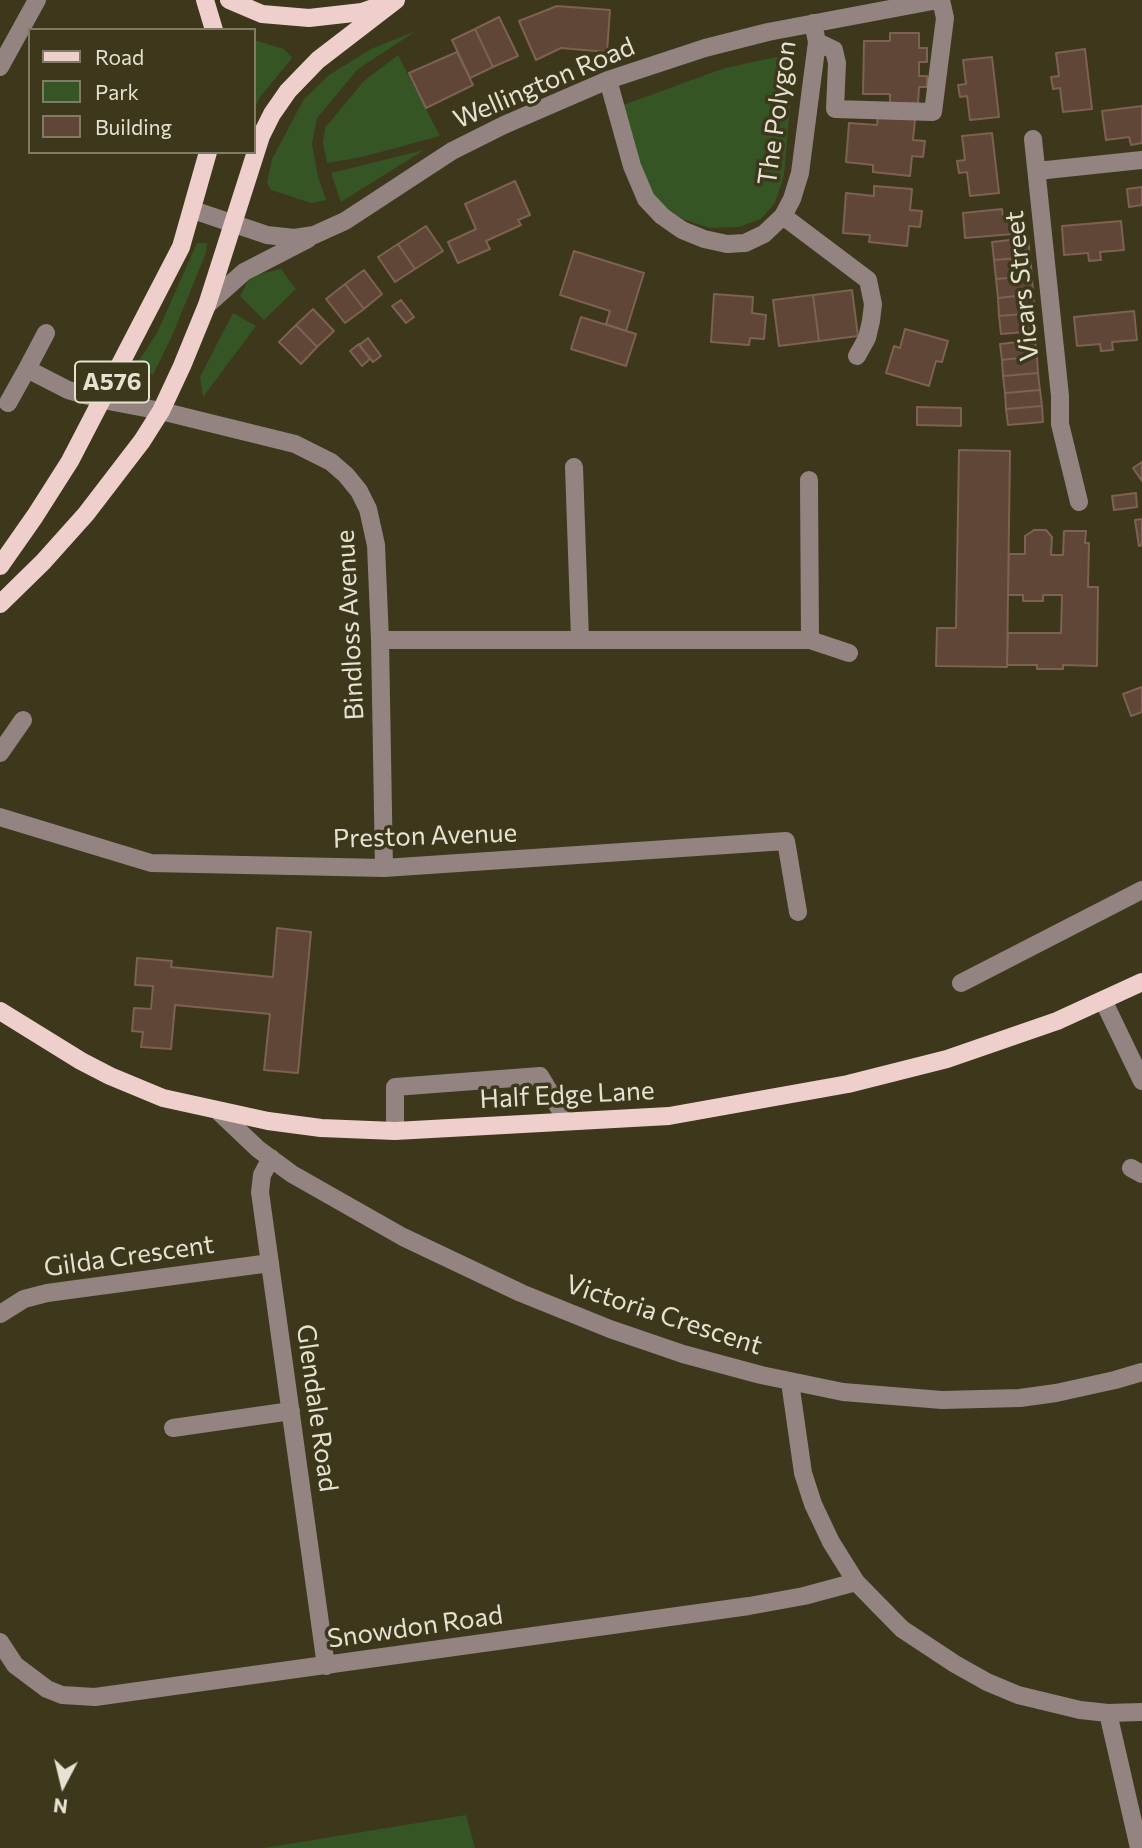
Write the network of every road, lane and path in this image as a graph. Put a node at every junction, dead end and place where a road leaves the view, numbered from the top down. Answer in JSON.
{"nodes":[{"id":1,"x":37,"y":0,"type":"edge"},
{"id":2,"x":205,"y":0,"type":"edge"},
{"id":3,"x":229,"y":0,"type":"edge"},
{"id":4,"x":396,"y":0,"type":"edge"},
{"id":5,"x":939,"y":0,"type":"edge"},
{"id":6,"x":813,"y":23,"type":"junction"},
{"id":7,"x":213,"y":28,"type":"edge"},
{"id":8,"x":817,"y":42,"type":"junction"},
{"id":9,"x":0,"y":67,"type":"edge"},
{"id":10,"x":608,"y":80,"type":"junction"},
{"id":11,"x":1033,"y":138,"type":"dead end"},
{"id":12,"x":256,"y":152,"type":"edge"},
{"id":13,"x":207,"y":154,"type":"edge"},
{"id":14,"x":256,"y":154,"type":"edge"},
{"id":15,"x":1142,"y":160,"type":"edge"},
{"id":16,"x":1037,"y":171,"type":"junction"},
{"id":17,"x":193,"y":210,"type":"junction"},
{"id":18,"x":783,"y":216,"type":"junction"},
{"id":19,"x":234,"y":225,"type":"junction"},
{"id":20,"x":314,"y":236,"type":"junction"},
{"id":21,"x":207,"y":305,"type":"junction"},
{"id":22,"x":46,"y":333,"type":"dead end"},
{"id":23,"x":857,"y":356,"type":"dead end"},
{"id":24,"x":27,"y":369,"type":"junction"},
{"id":25,"x":103,"y":400,"type":"junction"},
{"id":26,"x":8,"y":403,"type":"dead end"},
{"id":27,"x":161,"y":411,"type":"junction"},
{"id":28,"x":574,"y":467,"type":"dead end"},
{"id":29,"x":808,"y":480,"type":"dead end"},
{"id":30,"x":1079,"y":502,"type":"dead end"},
{"id":31,"x":0,"y":566,"type":"edge"},
{"id":32,"x":0,"y":604,"type":"edge"},
{"id":33,"x":580,"y":639,"type":"junction"},
{"id":34,"x":380,"y":640,"type":"junction"},
{"id":35,"x":810,"y":640,"type":"junction"},
{"id":36,"x":849,"y":653,"type":"dead end"},
{"id":37,"x":23,"y":720,"type":"dead end"},
{"id":38,"x":0,"y":754,"type":"edge"},
{"id":39,"x":0,"y":817,"type":"edge"},
{"id":40,"x":384,"y":868,"type":"junction"},
{"id":41,"x":1142,"y":890,"type":"edge"},
{"id":42,"x":799,"y":912,"type":"dead end"},
{"id":43,"x":1142,"y":982,"type":"edge"},
{"id":44,"x":961,"y":984,"type":"dead end"},
{"id":45,"x":1103,"y":1000,"type":"junction"},
{"id":46,"x":0,"y":1011,"type":"edge"},
{"id":47,"x":1142,"y":1081,"type":"edge"},
{"id":48,"x":219,"y":1112,"type":"junction"},
{"id":49,"x":567,"y":1121,"type":"junction"},
{"id":50,"x":395,"y":1131,"type":"junction"},
{"id":51,"x":271,"y":1158,"type":"junction"},
{"id":52,"x":270,"y":1263,"type":"junction"},
{"id":53,"x":0,"y":1314,"type":"edge"},
{"id":54,"x":1142,"y":1372,"type":"edge"},
{"id":55,"x":790,"y":1382,"type":"junction"},
{"id":56,"x":291,"y":1411,"type":"junction"},
{"id":57,"x":173,"y":1428,"type":"dead end"},
{"id":58,"x":856,"y":1582,"type":"junction"},
{"id":59,"x":0,"y":1642,"type":"edge"},
{"id":60,"x":326,"y":1666,"type":"junction"},
{"id":61,"x":1142,"y":1712,"type":"edge"},
{"id":62,"x":1108,"y":1713,"type":"junction"},
{"id":63,"x":1139,"y":1848,"type":"edge"}],
"edges":[{"from":1,"to":9,"type":"street"},
{"from":2,"to":7,"type":"main road"},
{"from":3,"to":4,"type":"main road","number":"A576"},
{"from":4,"to":12,"type":"main road","number":"A576"},
{"from":5,"to":6,"type":"street","name":"Wellington Road"},
{"from":5,"to":8,"type":"street"},
{"from":6,"to":8,"type":"street","name":"The Polygon"},
{"from":6,"to":10,"type":"street","name":"Wellington Road"},
{"from":8,"to":18,"type":"street","name":"The Polygon"},
{"from":10,"to":18,"type":"street","name":"The Polygon"},
{"from":10,"to":20,"type":"street","name":"Wellington Road"},
{"from":11,"to":16,"type":"street","name":"Vicars Street"},
{"from":13,"to":17,"type":"main road","number":"A576"},
{"from":14,"to":19,"type":"main road","number":"A576"},
{"from":15,"to":16,"type":"street","name":"Vicars Street"},
{"from":16,"to":30,"type":"street","name":"Vicars Street"},
{"from":17,"to":19,"type":"street","name":"Wellington Road"},
{"from":17,"to":25,"type":"main road","number":"A576"},
{"from":18,"to":23,"type":"street"},
{"from":19,"to":20,"type":"street","name":"Wellington Road"},
{"from":19,"to":21,"type":"main road","number":"A576"},
{"from":20,"to":21,"type":"street"},
{"from":21,"to":27,"type":"main road","number":"A576"},
{"from":22,"to":24,"type":"street"},
{"from":24,"to":25,"type":"street","name":"Bindloss Avenue"},
{"from":24,"to":26,"type":"street"},
{"from":25,"to":27,"type":"street","name":"Bindloss Avenue"},
{"from":25,"to":31,"type":"main road","number":"A576"},
{"from":27,"to":32,"type":"main road","number":"A576"},
{"from":27,"to":34,"type":"street","name":"Bindloss Avenue"},
{"from":28,"to":33,"type":"street"},
{"from":29,"to":35,"type":"street"},
{"from":33,"to":34,"type":"street"},
{"from":33,"to":35,"type":"street"},
{"from":34,"to":40,"type":"street","name":"Bindloss Avenue"},
{"from":35,"to":36,"type":"street"},
{"from":37,"to":38,"type":"street"},
{"from":39,"to":40,"type":"street","name":"Preston Avenue"},
{"from":40,"to":42,"type":"street","name":"Preston Avenue"},
{"from":41,"to":44,"type":"street"},
{"from":43,"to":45,"type":"main road","name":"Half Edge Lane"},
{"from":45,"to":47,"type":"street"},
{"from":45,"to":49,"type":"main road","name":"Half Edge Lane"},
{"from":46,"to":48,"type":"main road","name":"Half Edge Lane"},
{"from":48,"to":50,"type":"main road","name":"Half Edge Lane"},
{"from":48,"to":51,"type":"street","name":"Victoria Crescent"},
{"from":49,"to":50,"type":"main road","name":"Half Edge Lane"},
{"from":49,"to":50,"type":"street"},
{"from":51,"to":52,"type":"street","name":"Glendale Road"},
{"from":51,"to":55,"type":"street","name":"Victoria Crescent"},
{"from":52,"to":53,"type":"street","name":"Gilda Crescent"},
{"from":52,"to":56,"type":"street","name":"Glendale Road"},
{"from":54,"to":55,"type":"street","name":"Victoria Crescent"},
{"from":55,"to":58,"type":"street"},
{"from":56,"to":57,"type":"street"},
{"from":56,"to":60,"type":"street","name":"Glendale Road"},
{"from":58,"to":60,"type":"street","name":"Snowdon Road"},
{"from":58,"to":62,"type":"street"},
{"from":59,"to":60,"type":"street","name":"Snowdon Road"},
{"from":61,"to":62,"type":"street"},
{"from":62,"to":63,"type":"street"}]}
